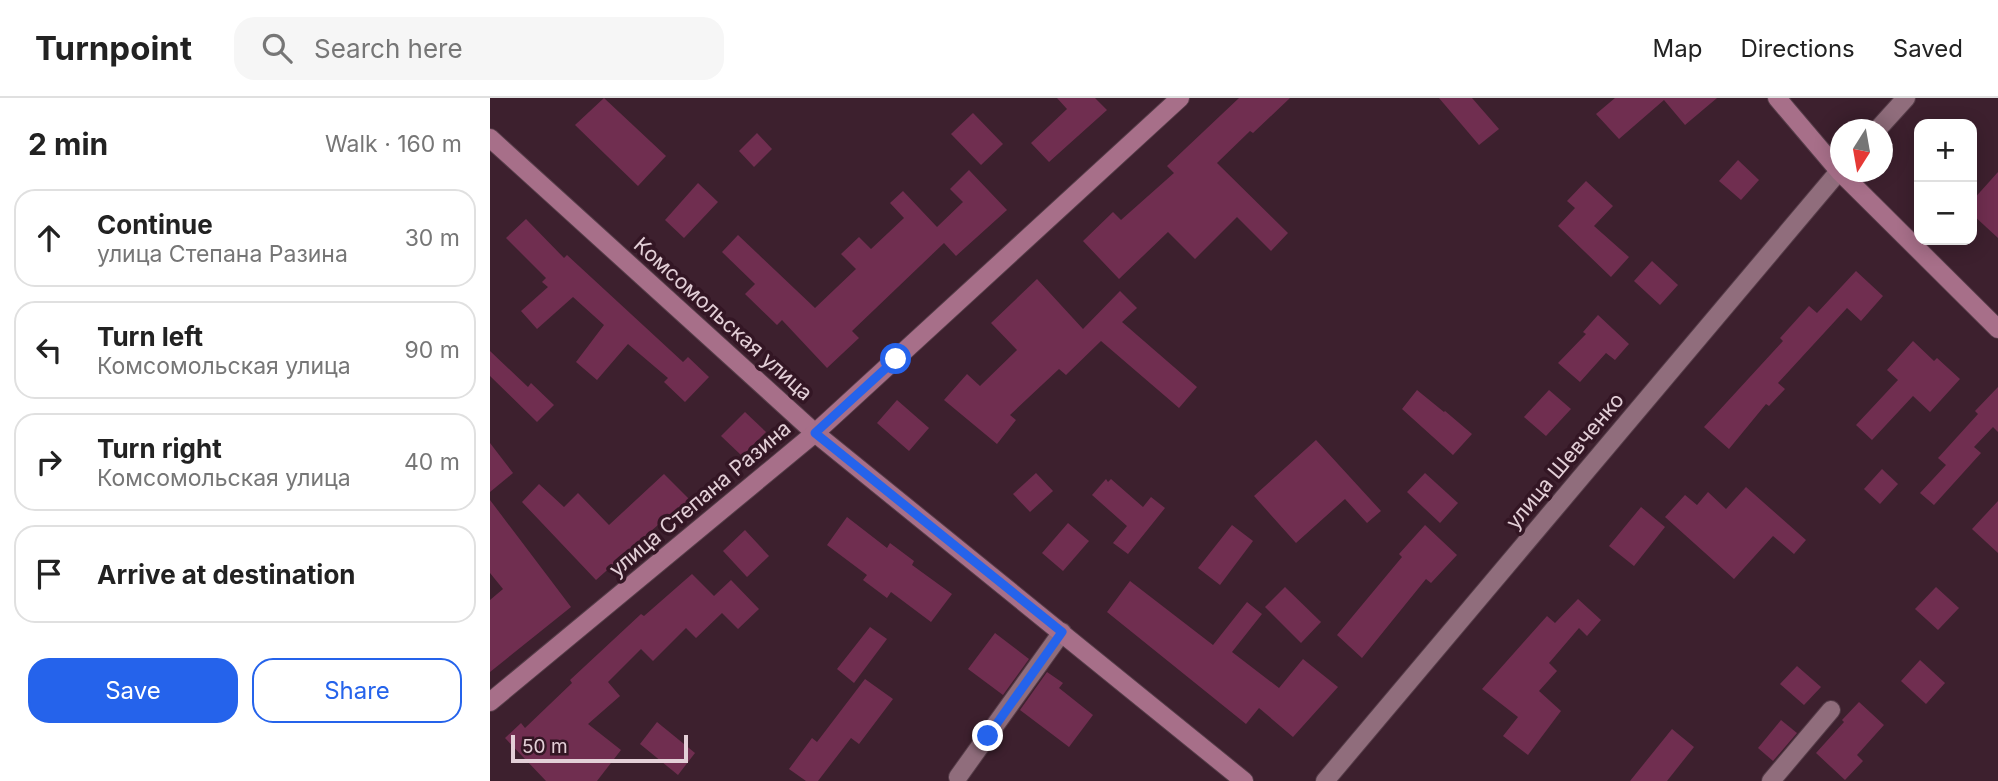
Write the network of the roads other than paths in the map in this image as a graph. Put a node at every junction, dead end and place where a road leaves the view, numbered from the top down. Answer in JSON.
{"nodes":[{"id":1,"x":1180,"y":98,"type":"edge"},
{"id":2,"x":1777,"y":98,"type":"edge"},
{"id":3,"x":1906,"y":98,"type":"edge"},
{"id":4,"x":1887,"y":119,"type":"edge"},
{"id":5,"x":490,"y":138,"type":"edge"},
{"id":6,"x":1830,"y":159,"type":"edge"},
{"id":7,"x":1831,"y":182,"type":"edge"},
{"id":8,"x":1851,"y":182,"type":"edge"},
{"id":9,"x":1998,"y":329,"type":"edge"},
{"id":10,"x":815,"y":433,"type":"junction"},
{"id":11,"x":1062,"y":632,"type":"junction"},
{"id":12,"x":490,"y":702,"type":"edge"},
{"id":13,"x":1830,"y":710,"type":"dead end"},
{"id":14,"x":958,"y":777,"type":"dead end"},
{"id":15,"x":1244,"y":781,"type":"edge"},
{"id":16,"x":1325,"y":781,"type":"edge"},
{"id":17,"x":1772,"y":781,"type":"edge"}],
"edges":[{"from":1,"to":10,"type":"main road","name":"улица Степана Разина"},
{"from":2,"to":6,"type":"main road"},
{"from":3,"to":4,"type":"street"},
{"from":5,"to":10,"type":"main road","name":"Комсомольская улица"},
{"from":7,"to":16,"type":"street","name":"улица Шевченко"},
{"from":8,"to":9,"type":"main road"},
{"from":10,"to":11,"type":"main road","name":"Комсомольская улица"},
{"from":10,"to":12,"type":"main road","name":"улица Степана Разина"},
{"from":11,"to":14,"type":"street"},
{"from":11,"to":15,"type":"main road","name":"Комсомольская улица"},
{"from":13,"to":17,"type":"street"}]}
